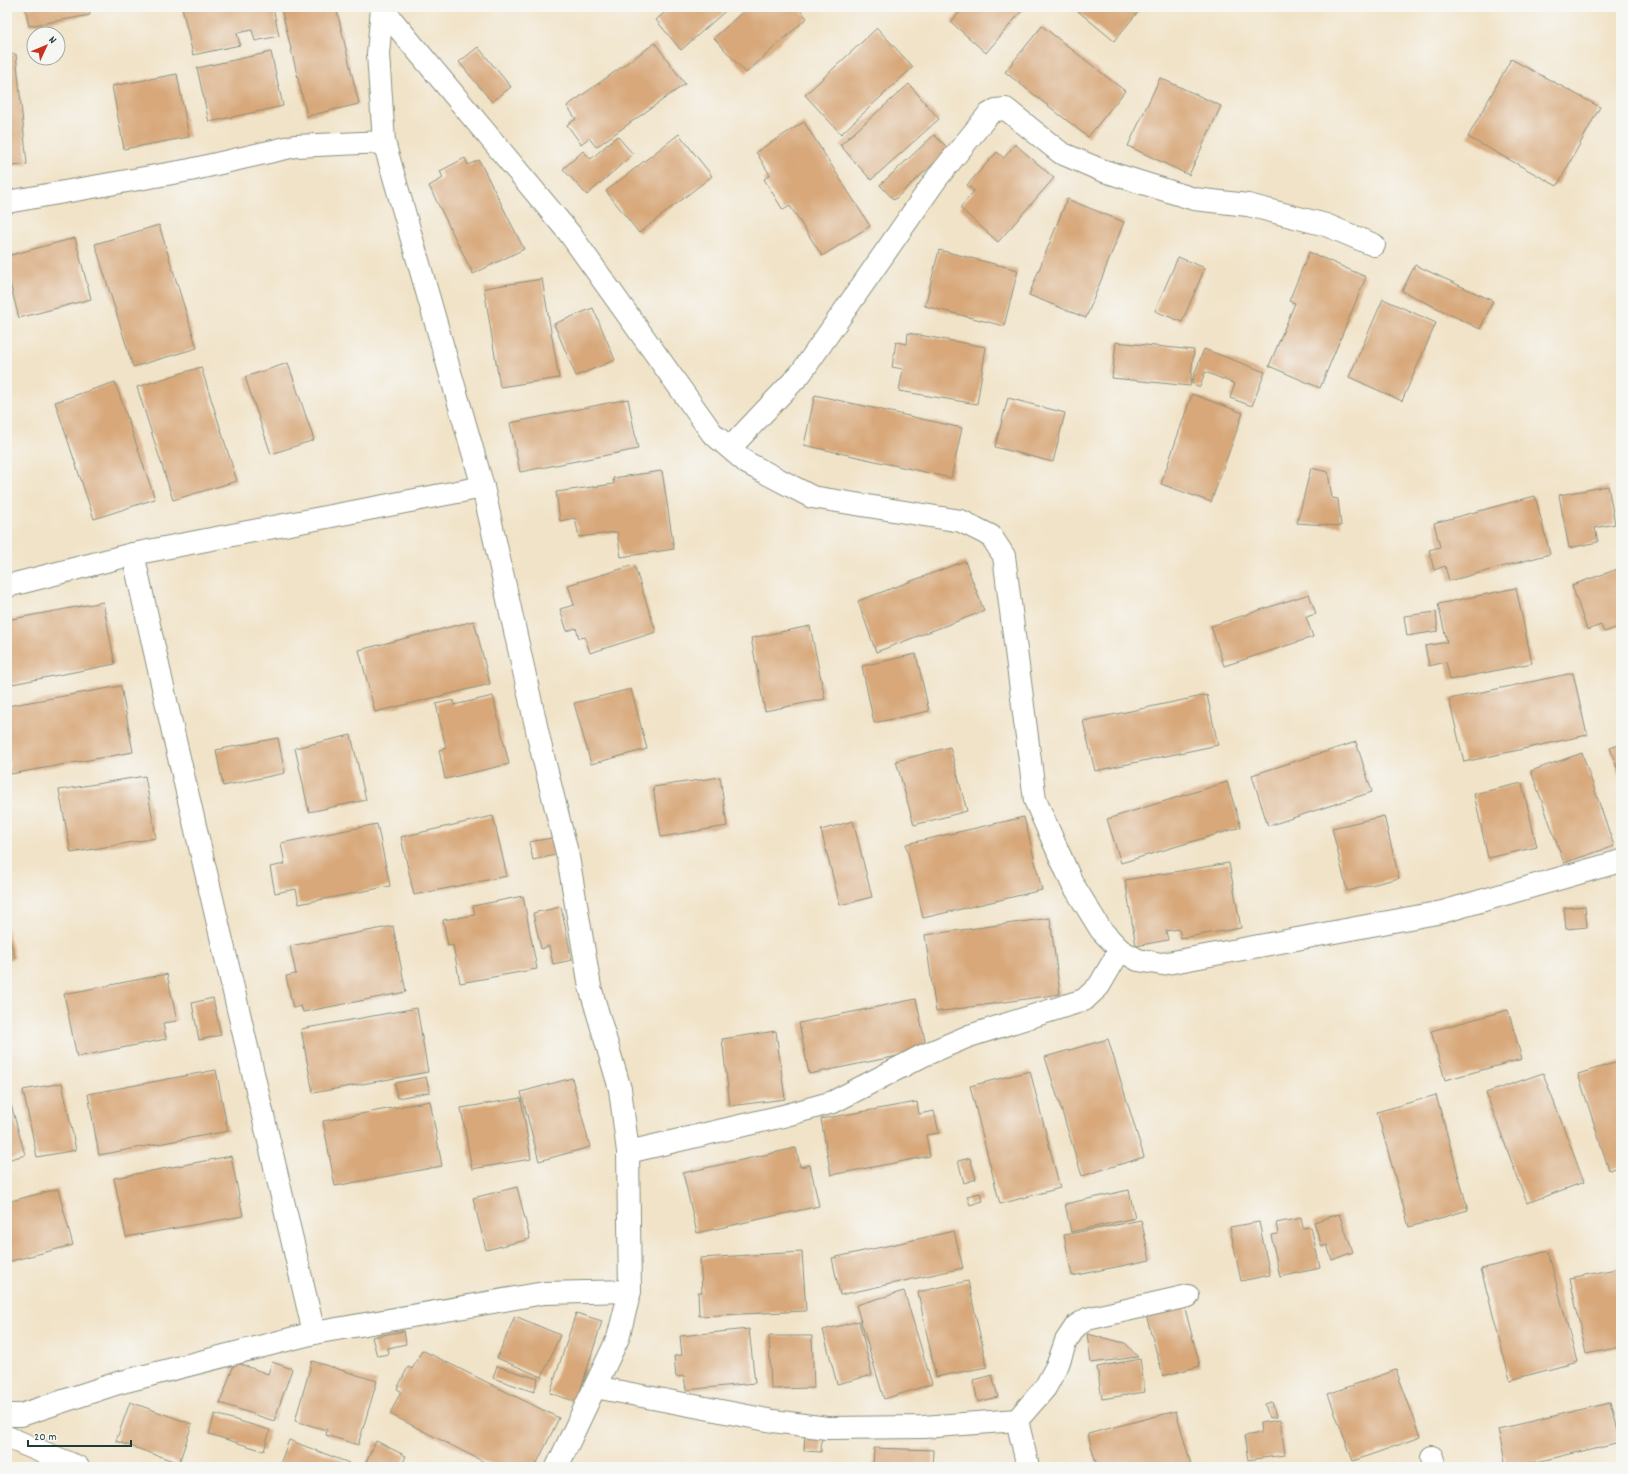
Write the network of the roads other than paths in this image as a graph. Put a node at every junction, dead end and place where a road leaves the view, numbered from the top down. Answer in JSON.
{"nodes":[{"id":1,"x":381,"y":7,"type":"edge"},
{"id":2,"x":384,"y":142,"type":"junction"},
{"id":3,"x":7,"y":202,"type":"edge"},
{"id":4,"x":1374,"y":245,"type":"dead end"},
{"id":5,"x":730,"y":448,"type":"junction"},
{"id":6,"x":483,"y":487,"type":"junction"},
{"id":7,"x":133,"y":554,"type":"junction"},
{"id":8,"x":7,"y":586,"type":"edge"},
{"id":9,"x":1621,"y":861,"type":"edge"},
{"id":10,"x":1120,"y":950,"type":"junction"},
{"id":11,"x":628,"y":1152,"type":"junction"},
{"id":12,"x":630,"y":1291,"type":"junction"},
{"id":13,"x":1188,"y":1296,"type":"dead end"},
{"id":14,"x":314,"y":1333,"type":"junction"},
{"id":15,"x":595,"y":1387,"type":"junction"},
{"id":16,"x":7,"y":1415,"type":"edge"},
{"id":17,"x":1017,"y":1420,"type":"junction"},
{"id":18,"x":7,"y":1437,"type":"edge"},
{"id":19,"x":78,"y":1467,"type":"edge"},
{"id":20,"x":557,"y":1467,"type":"edge"},
{"id":21,"x":1028,"y":1467,"type":"edge"}],
"edges":[{"from":1,"to":2,"type":"street"},
{"from":1,"to":5,"type":"street"},
{"from":2,"to":3,"type":"street"},
{"from":2,"to":6,"type":"street"},
{"from":4,"to":5,"type":"street"},
{"from":5,"to":10,"type":"street"},
{"from":6,"to":7,"type":"street"},
{"from":6,"to":11,"type":"street"},
{"from":7,"to":8,"type":"street"},
{"from":7,"to":14,"type":"street"},
{"from":9,"to":10,"type":"street"},
{"from":10,"to":11,"type":"street"},
{"from":11,"to":12,"type":"street"},
{"from":12,"to":14,"type":"street"},
{"from":12,"to":15,"type":"street"},
{"from":13,"to":17,"type":"street"},
{"from":14,"to":16,"type":"street"},
{"from":15,"to":17,"type":"street"},
{"from":15,"to":20,"type":"street"},
{"from":17,"to":21,"type":"street"},
{"from":18,"to":19,"type":"street"}]}
